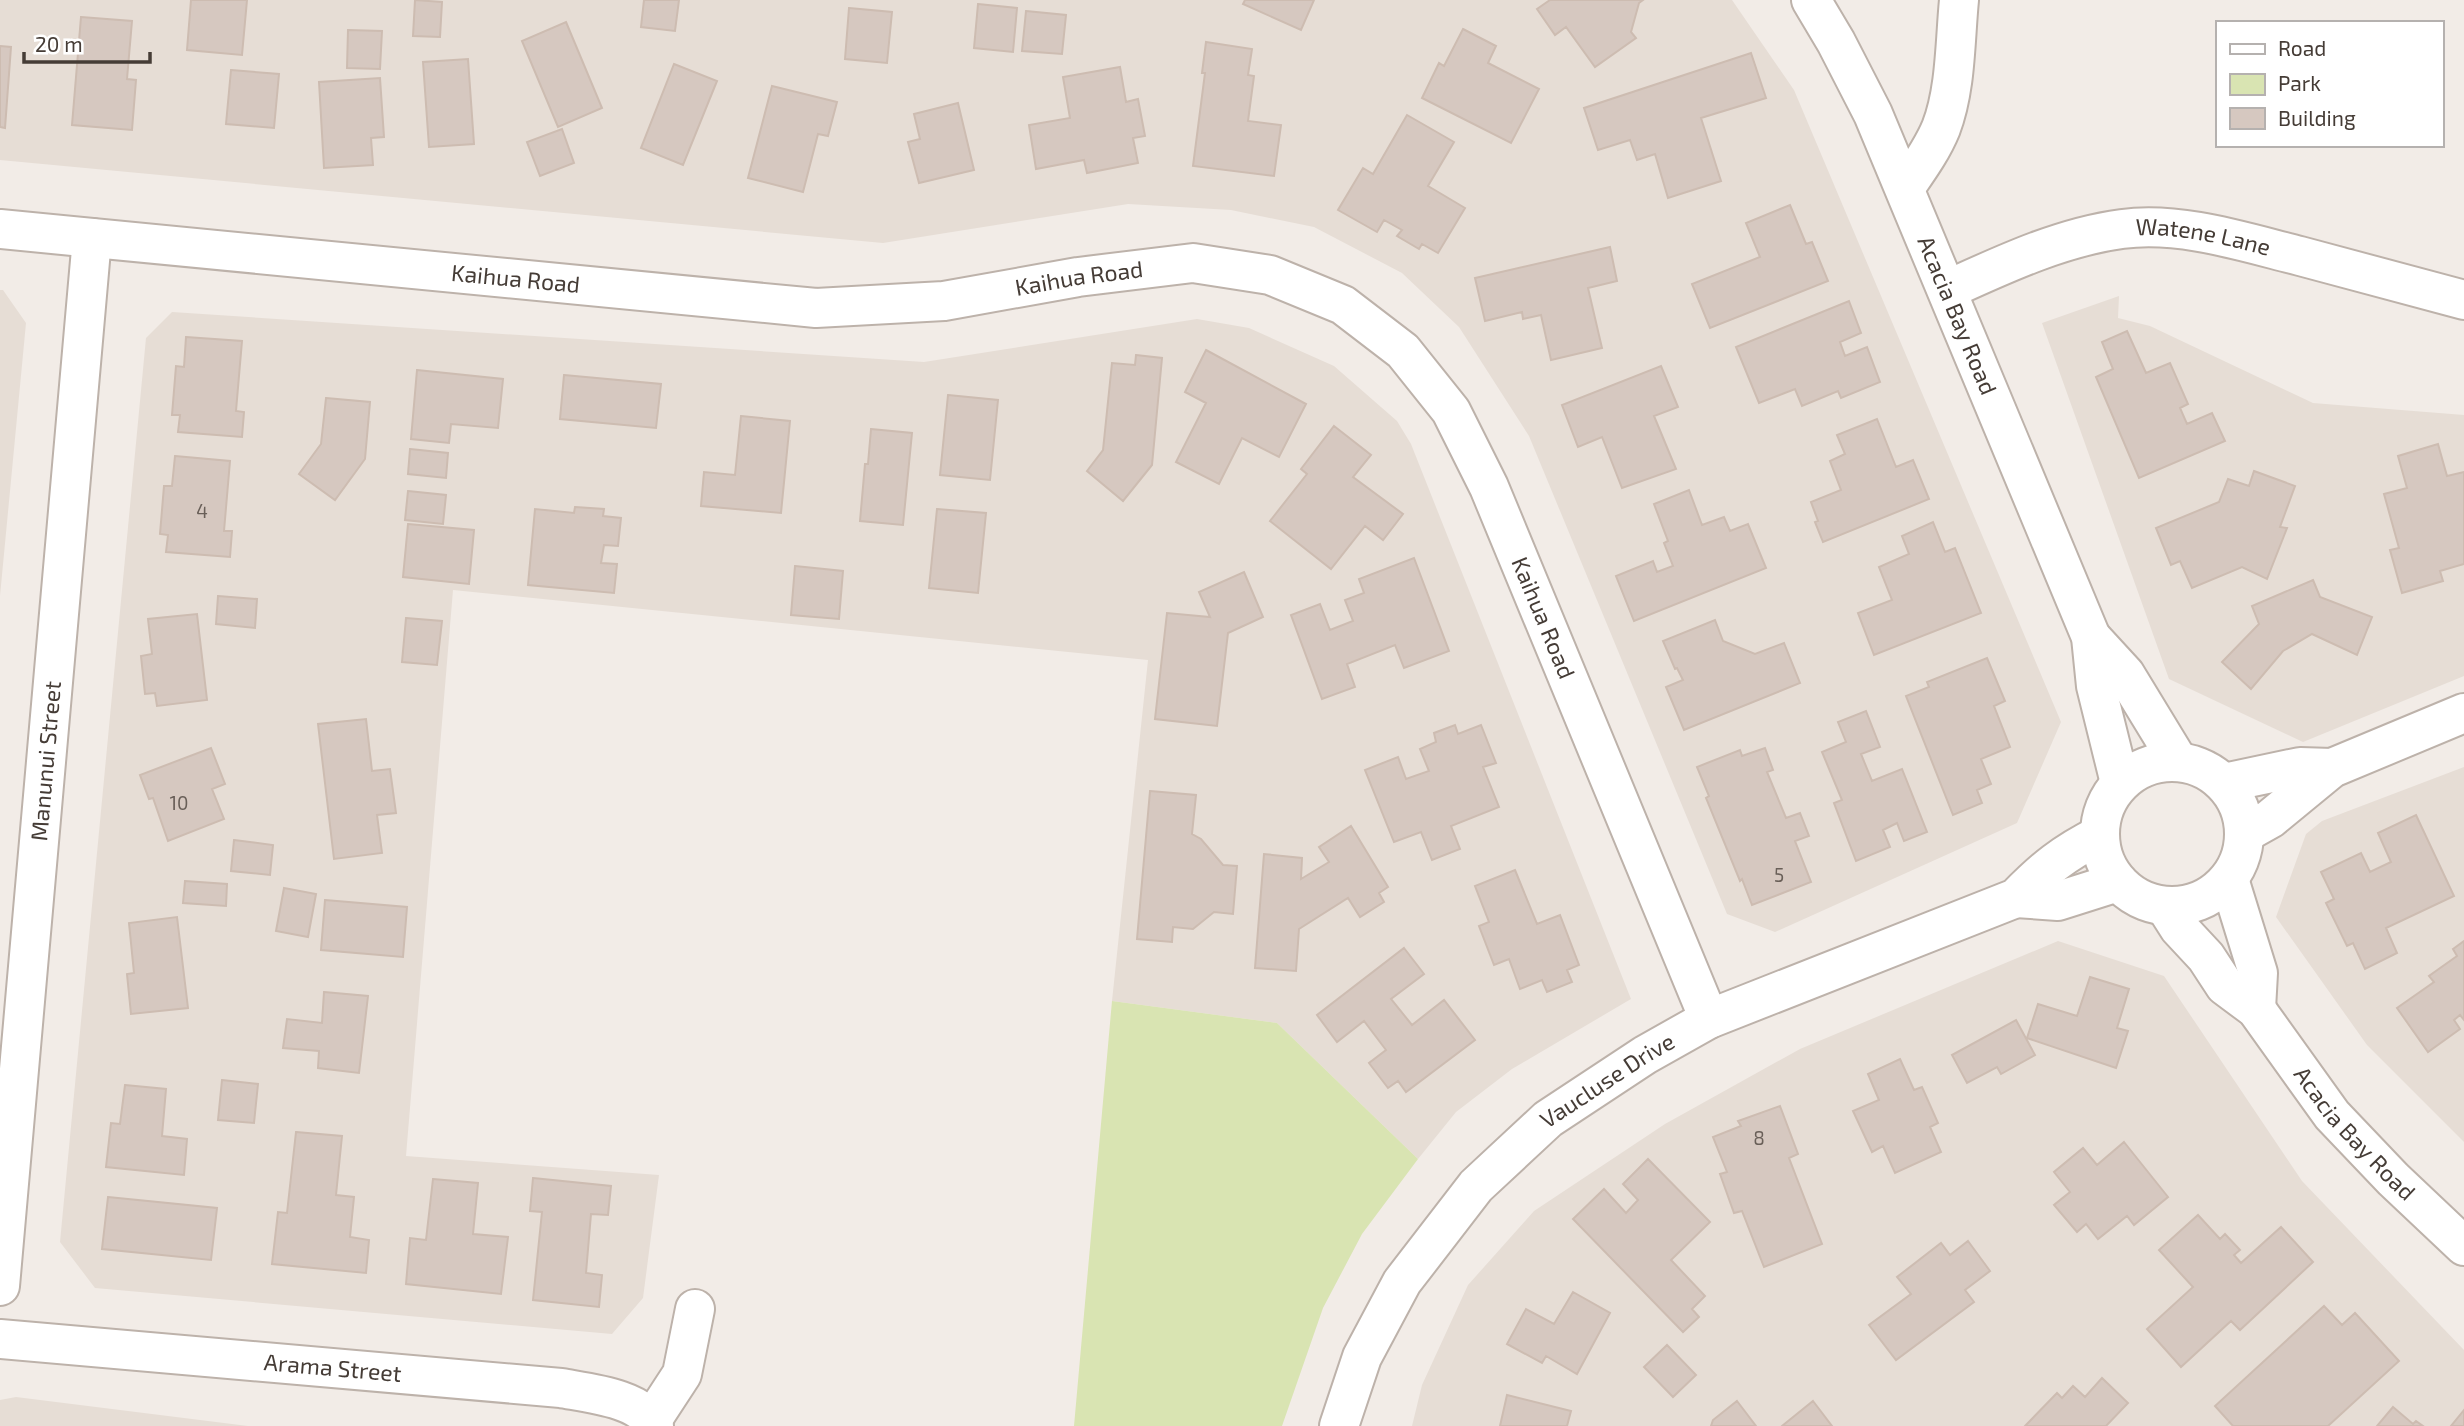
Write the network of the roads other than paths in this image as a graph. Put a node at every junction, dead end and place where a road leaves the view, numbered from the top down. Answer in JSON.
{"nodes":[{"id":1,"x":1811,"y":0,"type":"edge"},
{"id":2,"x":1959,"y":0,"type":"edge"},
{"id":3,"x":1905,"y":188,"type":"junction"},
{"id":4,"x":0,"y":229,"type":"edge"},
{"id":5,"x":92,"y":238,"type":"junction"},
{"id":6,"x":1947,"y":290,"type":"junction"},
{"id":7,"x":2464,"y":300,"type":"edge"},
{"id":8,"x":2091,"y":637,"type":"junction"},
{"id":9,"x":2464,"y":713,"type":"edge"},
{"id":10,"x":2178,"y":761,"type":"junction"},
{"id":11,"x":2332,"y":768,"type":"junction"},
{"id":12,"x":2120,"y":783,"type":"junction"},
{"id":13,"x":2224,"y":783,"type":"junction"},
{"id":14,"x":2245,"y":833,"type":"junction"},
{"id":15,"x":2100,"y":835,"type":"junction"},
{"id":16,"x":2229,"y":880,"type":"junction"},
{"id":17,"x":2118,"y":883,"type":"junction"},
{"id":18,"x":2016,"y":898,"type":"junction"},
{"id":19,"x":2165,"y":906,"type":"junction"},
{"id":20,"x":2256,"y":1009,"type":"junction"},
{"id":21,"x":1709,"y":1020,"type":"junction"},
{"id":22,"x":2464,"y":1246,"type":"edge"},
{"id":23,"x":0,"y":1286,"type":"edge"},
{"id":24,"x":695,"y":1309,"type":"dead end"},
{"id":25,"x":0,"y":1339,"type":"edge"},
{"id":26,"x":653,"y":1423,"type":"edge"},
{"id":27,"x":1339,"y":1426,"type":"edge"}],
"edges":[{"from":1,"to":3,"type":"street","name":"Acacia Bay Road"},
{"from":2,"to":3,"type":"street"},
{"from":3,"to":6,"type":"street","name":"Acacia Bay Road"},
{"from":4,"to":5,"type":"street","name":"Kaihua Road"},
{"from":5,"to":21,"type":"street","name":"Kaihua Road"},
{"from":5,"to":23,"type":"street","name":"Manunui Street"},
{"from":6,"to":7,"type":"street","name":"Watene Lane"},
{"from":6,"to":8,"type":"street","name":"Acacia Bay Road"},
{"from":8,"to":10,"type":"street","name":"Acacia Bay Road"},
{"from":8,"to":12,"type":"street","name":"Acacia Bay Road"},
{"from":9,"to":11,"type":"street"},
{"from":10,"to":12,"type":"street"},
{"from":10,"to":13,"type":"street"},
{"from":11,"to":13,"type":"street"},
{"from":11,"to":14,"type":"street"},
{"from":12,"to":15,"type":"street"},
{"from":13,"to":14,"type":"street"},
{"from":14,"to":16,"type":"street"},
{"from":15,"to":17,"type":"street"},
{"from":15,"to":18,"type":"street","name":"Vaucluse Drive"},
{"from":16,"to":19,"type":"street"},
{"from":16,"to":20,"type":"street"},
{"from":17,"to":18,"type":"street","name":"Vaucluse Drive"},
{"from":17,"to":19,"type":"street"},
{"from":18,"to":21,"type":"street","name":"Vaucluse Drive"},
{"from":19,"to":20,"type":"street","name":"Acacia Bay Road"},
{"from":20,"to":22,"type":"street","name":"Acacia Bay Road"},
{"from":21,"to":27,"type":"street","name":"Vaucluse Drive"},
{"from":24,"to":26,"type":"street"},
{"from":25,"to":26,"type":"street","name":"Arama Street"}]}
